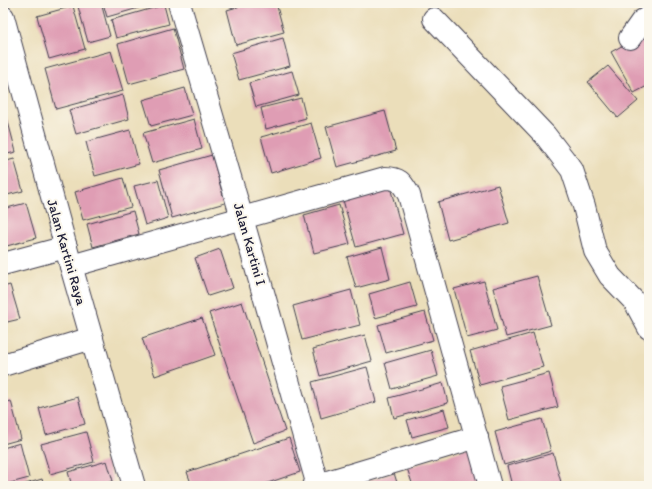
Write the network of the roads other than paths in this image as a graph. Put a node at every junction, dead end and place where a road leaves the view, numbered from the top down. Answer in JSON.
{"nodes":[{"id":1,"x":179,"y":3,"type":"edge"},
{"id":2,"x":3,"y":17,"type":"edge"},
{"id":3,"x":649,"y":17,"type":"edge"},
{"id":4,"x":434,"y":19,"type":"dead end"},
{"id":5,"x":630,"y":38,"type":"dead end"},
{"id":6,"x":242,"y":218,"type":"junction"},
{"id":7,"x":68,"y":257,"type":"junction"},
{"id":8,"x":3,"y":264,"type":"edge"},
{"id":9,"x":649,"y":328,"type":"edge"},
{"id":10,"x":92,"y":338,"type":"junction"},
{"id":11,"x":3,"y":365,"type":"edge"},
{"id":12,"x":477,"y":437,"type":"junction"},
{"id":13,"x":134,"y":486,"type":"edge"},
{"id":14,"x":317,"y":486,"type":"edge"},
{"id":15,"x":490,"y":486,"type":"edge"}],
"edges":[{"from":1,"to":6,"type":"street","name":"Jalan Kartini I"},
{"from":2,"to":7,"type":"street","name":"Jalan Kartini Raya"},
{"from":3,"to":5,"type":"street"},
{"from":4,"to":9,"type":"street"},
{"from":6,"to":7,"type":"street"},
{"from":6,"to":12,"type":"street"},
{"from":6,"to":14,"type":"street","name":"Jalan Kartini I"},
{"from":7,"to":8,"type":"street"},
{"from":7,"to":10,"type":"street","name":"Jalan Kartini Raya"},
{"from":10,"to":11,"type":"street"},
{"from":10,"to":13,"type":"street","name":"Jalan Kartini Raya"},
{"from":12,"to":14,"type":"street"},
{"from":12,"to":15,"type":"street"}]}
